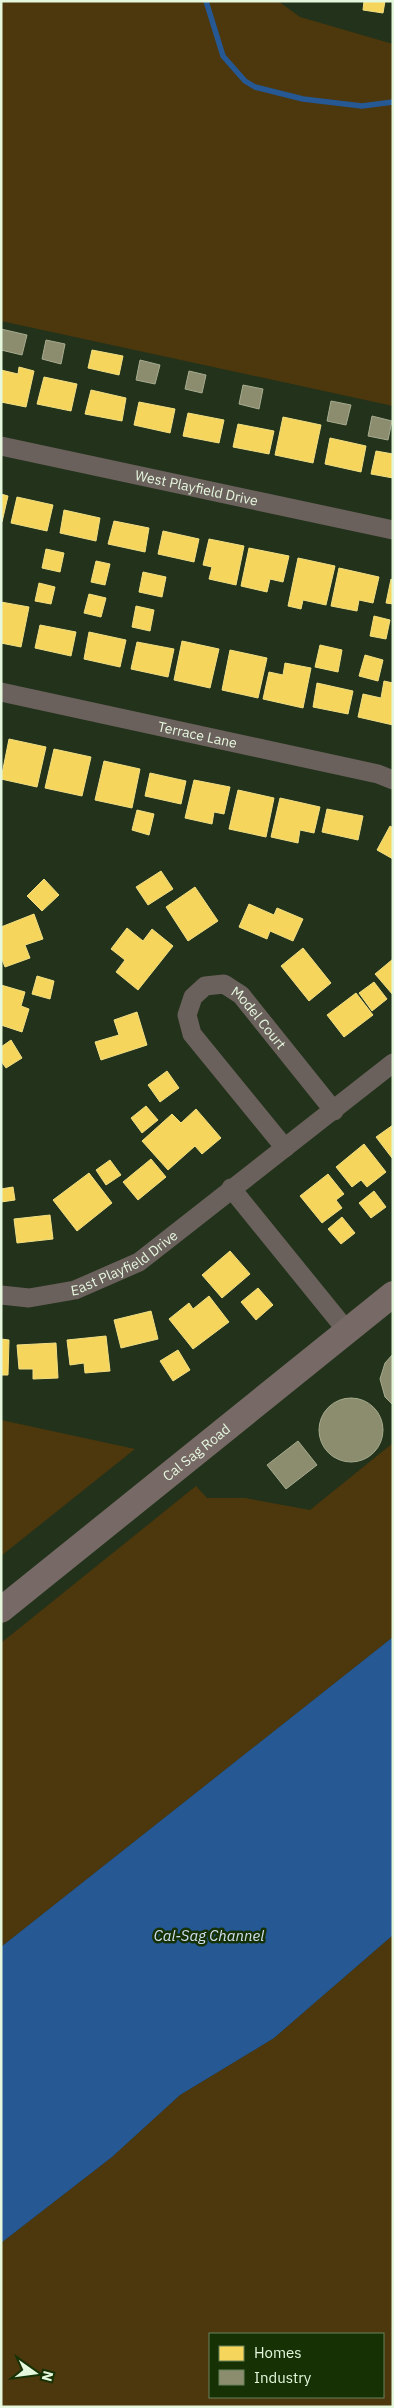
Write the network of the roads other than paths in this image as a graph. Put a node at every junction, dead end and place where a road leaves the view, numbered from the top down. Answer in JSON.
{"nodes":[{"id":1,"x":1,"y":446,"type":"edge"},
{"id":2,"x":393,"y":530,"type":"edge"},
{"id":3,"x":1,"y":692,"type":"edge"},
{"id":4,"x":393,"y":780,"type":"edge"},
{"id":5,"x":393,"y":1063,"type":"edge"},
{"id":6,"x":334,"y":1111,"type":"junction"},
{"id":7,"x":285,"y":1148,"type":"junction"},
{"id":8,"x":231,"y":1188,"type":"junction"},
{"id":9,"x":393,"y":1294,"type":"edge"},
{"id":10,"x":1,"y":1295,"type":"edge"},
{"id":11,"x":347,"y":1331,"type":"junction"},
{"id":12,"x":1,"y":1610,"type":"edge"}],
"edges":[{"from":1,"to":2,"type":"street","name":"West Playfield Drive"},
{"from":3,"to":4,"type":"street","name":"Terrace Lane"},
{"from":5,"to":6,"type":"street","name":"East Playfield Drive"},
{"from":6,"to":7,"type":"street","name":"East Playfield Drive"},
{"from":6,"to":7,"type":"street","name":"Model Court"},
{"from":7,"to":8,"type":"street","name":"East Playfield Drive"},
{"from":8,"to":10,"type":"street","name":"East Playfield Drive"},
{"from":8,"to":11,"type":"street"},
{"from":9,"to":11,"type":"main road","name":"Cal Sag Road"},
{"from":11,"to":12,"type":"main road","name":"Cal Sag Road"}]}
